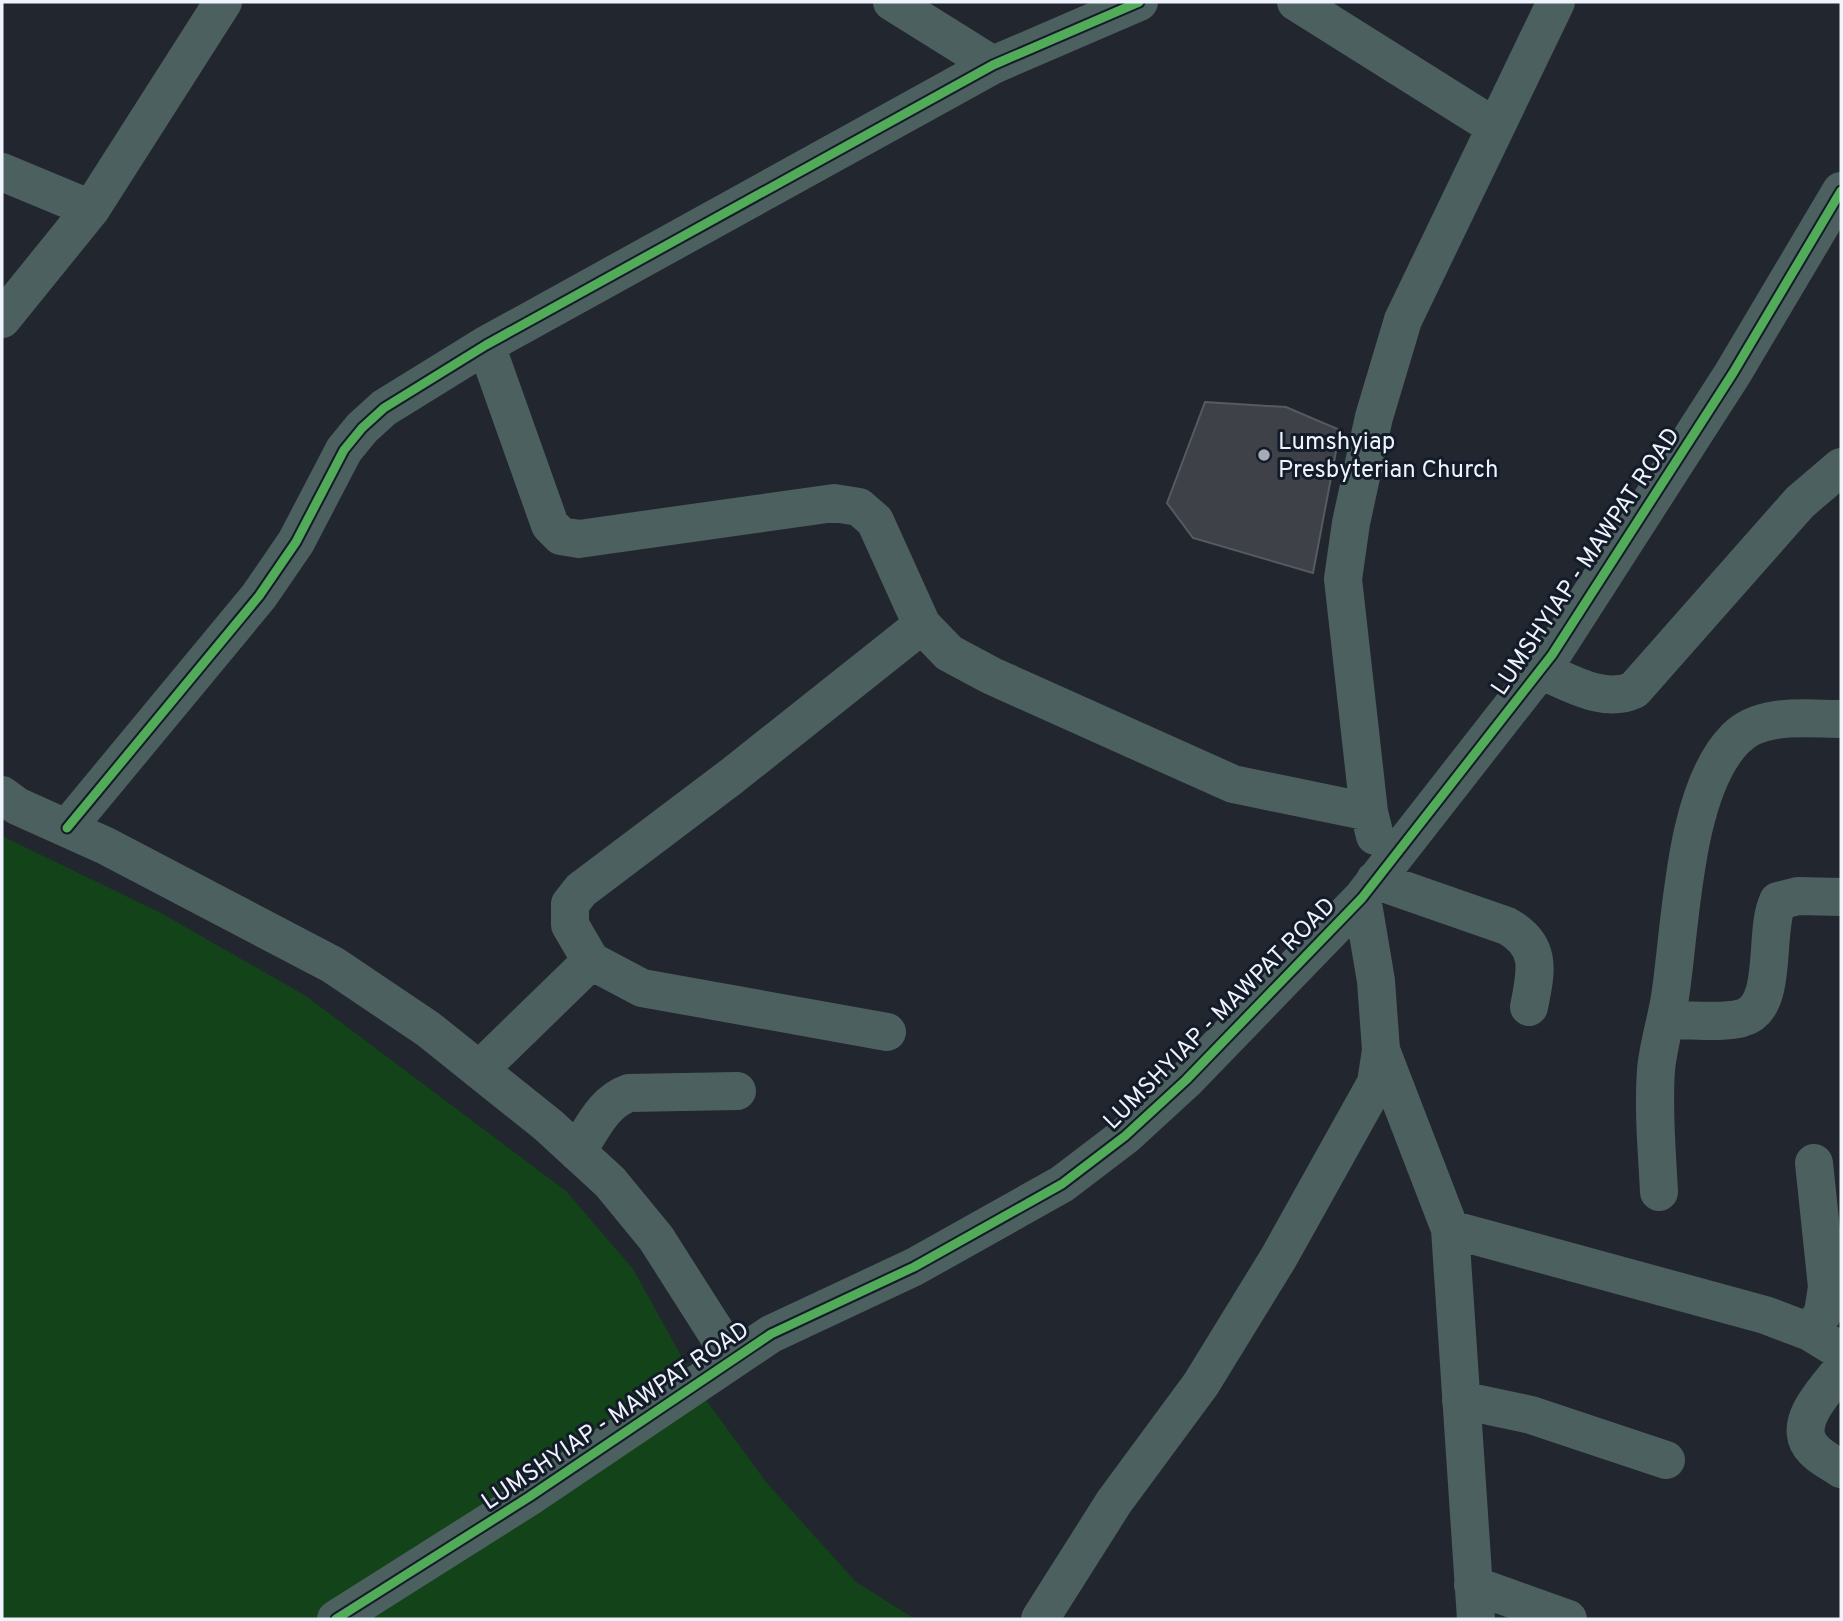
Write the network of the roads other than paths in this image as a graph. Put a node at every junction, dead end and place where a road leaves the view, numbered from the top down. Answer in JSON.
{"nodes":[{"id":1,"x":223,"y":2,"type":"edge"},
{"id":2,"x":892,"y":2,"type":"edge"},
{"id":3,"x":1095,"y":2,"type":"edge"},
{"id":4,"x":1139,"y":2,"type":"edge"},
{"id":5,"x":1296,"y":2,"type":"edge"},
{"id":6,"x":1556,"y":2,"type":"edge"},
{"id":7,"x":1036,"y":46,"type":"junction"},
{"id":8,"x":993,"y":65,"type":"junction"},
{"id":9,"x":1495,"y":127,"type":"junction"},
{"id":10,"x":2,"y":172,"type":"edge"},
{"id":11,"x":1841,"y":191,"type":"edge"},
{"id":12,"x":90,"y":209,"type":"junction"},
{"id":13,"x":2,"y":319,"type":"edge"},
{"id":14,"x":486,"y":345,"type":"junction"},
{"id":15,"x":1841,"y":467,"type":"edge"},
{"id":16,"x":922,"y":625,"type":"junction"},
{"id":17,"x":1540,"y":670,"type":"junction"},
{"id":18,"x":1841,"y":719,"type":"edge"},
{"id":19,"x":2,"y":795,"type":"edge"},
{"id":20,"x":1369,"y":812,"type":"junction"},
{"id":21,"x":67,"y":828,"type":"junction"},
{"id":22,"x":1373,"y":882,"type":"junction"},
{"id":23,"x":1841,"y":897,"type":"edge"},
{"id":24,"x":591,"y":961,"type":"junction"},
{"id":25,"x":1530,"y":1007,"type":"dead end"},
{"id":26,"x":1665,"y":1020,"type":"junction"},
{"id":27,"x":887,"y":1032,"type":"dead end"},
{"id":28,"x":1381,"y":1050,"type":"junction"},
{"id":29,"x":479,"y":1070,"type":"junction"},
{"id":30,"x":737,"y":1091,"type":"dead end"},
{"id":31,"x":577,"y":1152,"type":"junction"},
{"id":32,"x":1814,"y":1163,"type":"dead end"},
{"id":33,"x":1660,"y":1192,"type":"dead end"},
{"id":34,"x":1450,"y":1229,"type":"junction"},
{"id":35,"x":1826,"y":1341,"type":"edge"},
{"id":36,"x":733,"y":1359,"type":"junction"},
{"id":37,"x":1841,"y":1370,"type":"edge"},
{"id":38,"x":1461,"y":1400,"type":"junction"},
{"id":39,"x":1665,"y":1460,"type":"dead end"},
{"id":40,"x":1841,"y":1469,"type":"edge"},
{"id":41,"x":1474,"y":1602,"type":"edge"},
{"id":42,"x":336,"y":1619,"type":"edge"},
{"id":43,"x":1041,"y":1619,"type":"edge"},
{"id":44,"x":1568,"y":1619,"type":"edge"}],
"edges":[{"from":1,"to":12,"type":"street"},
{"from":2,"to":8,"type":"street"},
{"from":3,"to":7,"type":"street"},
{"from":4,"to":7,"type":"street"},
{"from":5,"to":9,"type":"street"},
{"from":6,"to":9,"type":"street"},
{"from":7,"to":8,"type":"street"},
{"from":8,"to":14,"type":"street"},
{"from":9,"to":20,"type":"street"},
{"from":10,"to":12,"type":"street"},
{"from":11,"to":17,"type":"street","name":"LUMSHYIAP - MAWPAT ROAD"},
{"from":12,"to":13,"type":"street"},
{"from":14,"to":16,"type":"street"},
{"from":14,"to":21,"type":"street"},
{"from":15,"to":17,"type":"street"},
{"from":16,"to":20,"type":"street"},
{"from":16,"to":24,"type":"street"},
{"from":17,"to":22,"type":"street","name":"LUMSHYIAP - MAWPAT ROAD"},
{"from":18,"to":26,"type":"street"},
{"from":19,"to":21,"type":"street"},
{"from":20,"to":22,"type":"street"},
{"from":21,"to":29,"type":"street"},
{"from":22,"to":25,"type":"street"},
{"from":22,"to":28,"type":"street"},
{"from":22,"to":36,"type":"street","name":"LUMSHYIAP - MAWPAT ROAD"},
{"from":23,"to":26,"type":"street"},
{"from":24,"to":27,"type":"street"},
{"from":24,"to":29,"type":"street"},
{"from":26,"to":33,"type":"street"},
{"from":28,"to":34,"type":"street"},
{"from":28,"to":43,"type":"street"},
{"from":29,"to":31,"type":"street"},
{"from":30,"to":31,"type":"street"},
{"from":31,"to":36,"type":"street"},
{"from":32,"to":35,"type":"street"},
{"from":34,"to":35,"type":"street"},
{"from":34,"to":38,"type":"street"},
{"from":36,"to":42,"type":"street","name":"LUMSHYIAP - MAWPAT ROAD"},
{"from":37,"to":40,"type":"street"},
{"from":38,"to":39,"type":"street"},
{"from":38,"to":41,"type":"street"},
{"from":41,"to":44,"type":"street"}]}
